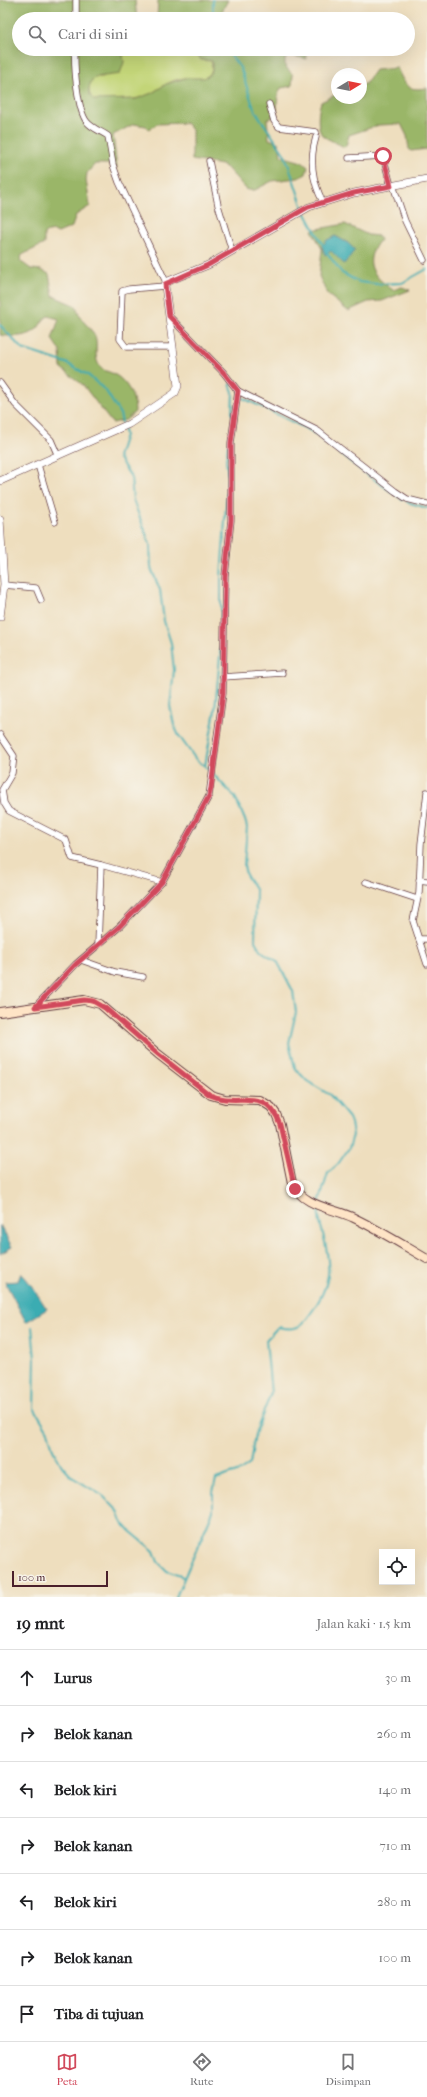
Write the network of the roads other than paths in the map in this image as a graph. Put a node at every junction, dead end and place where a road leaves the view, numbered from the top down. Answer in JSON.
{"nodes":[{"id":1,"x":76,"y":0,"type":"edge"},
{"id":2,"x":76,"y":12,"type":"edge"},
{"id":3,"x":75,"y":56,"type":"edge"},
{"id":4,"x":269,"y":104,"type":"dead end"},
{"id":5,"x":349,"y":158,"type":"dead end"},
{"id":6,"x":209,"y":161,"type":"dead end"},
{"id":7,"x":427,"y":179,"type":"edge"},
{"id":8,"x":392,"y":185,"type":"junction"},
{"id":9,"x":323,"y":202,"type":"junction"},
{"id":10,"x":232,"y":251,"type":"junction"},
{"id":11,"x":424,"y":260,"type":"dead end"},
{"id":12,"x":165,"y":284,"type":"junction"},
{"id":13,"x":169,"y":316,"type":"junction"},
{"id":14,"x":172,"y":346,"type":"junction"},
{"id":15,"x":0,"y":383,"type":"edge"},
{"id":16,"x":238,"y":391,"type":"junction"},
{"id":17,"x":58,"y":456,"type":"junction"},
{"id":18,"x":38,"y":465,"type":"junction"},
{"id":19,"x":0,"y":481,"type":"edge"},
{"id":20,"x":427,"y":504,"type":"edge"},
{"id":21,"x":0,"y":519,"type":"edge"},
{"id":22,"x":55,"y":522,"type":"dead end"},
{"id":23,"x":4,"y":585,"type":"junction"},
{"id":24,"x":41,"y":600,"type":"dead end"},
{"id":25,"x":0,"y":617,"type":"edge"},
{"id":26,"x":282,"y":673,"type":"dead end"},
{"id":27,"x":224,"y":677,"type":"junction"},
{"id":28,"x":0,"y":735,"type":"edge"},
{"id":29,"x":427,"y":792,"type":"edge"},
{"id":30,"x":100,"y":865,"type":"junction"},
{"id":31,"x":419,"y":880,"type":"junction"},
{"id":32,"x":162,"y":882,"type":"junction"},
{"id":33,"x":366,"y":882,"type":"dead end"},
{"id":34,"x":427,"y":882,"type":"edge"},
{"id":35,"x":417,"y":899,"type":"junction"},
{"id":36,"x":419,"y":939,"type":"junction"},
{"id":37,"x":427,"y":939,"type":"edge"},
{"id":38,"x":98,"y":945,"type":"junction"},
{"id":39,"x":81,"y":960,"type":"junction"},
{"id":40,"x":427,"y":964,"type":"edge"},
{"id":41,"x":143,"y":977,"type":"dead end"},
{"id":42,"x":35,"y":1007,"type":"junction"},
{"id":43,"x":0,"y":1012,"type":"edge"},
{"id":44,"x":427,"y":1259,"type":"edge"}],
"edges":[{"from":1,"to":2,"type":"street"},
{"from":3,"to":12,"type":"street"},
{"from":4,"to":9,"type":"street"},
{"from":5,"to":8,"type":"street"},
{"from":6,"to":10,"type":"street"},
{"from":7,"to":8,"type":"street"},
{"from":8,"to":9,"type":"street"},
{"from":8,"to":11,"type":"street"},
{"from":9,"to":10,"type":"street"},
{"from":10,"to":12,"type":"street"},
{"from":12,"to":13,"type":"street"},
{"from":12,"to":14,"type":"street"},
{"from":13,"to":14,"type":"street"},
{"from":13,"to":16,"type":"street"},
{"from":14,"to":17,"type":"street"},
{"from":15,"to":17,"type":"street"},
{"from":16,"to":20,"type":"street"},
{"from":16,"to":27,"type":"street"},
{"from":17,"to":18,"type":"street"},
{"from":18,"to":19,"type":"street"},
{"from":18,"to":22,"type":"street"},
{"from":21,"to":23,"type":"street"},
{"from":23,"to":24,"type":"street"},
{"from":23,"to":25,"type":"street"},
{"from":26,"to":27,"type":"street"},
{"from":27,"to":32,"type":"street"},
{"from":28,"to":30,"type":"street"},
{"from":29,"to":31,"type":"street"},
{"from":30,"to":32,"type":"street"},
{"from":30,"to":38,"type":"street"},
{"from":31,"to":34,"type":"street"},
{"from":31,"to":35,"type":"street"},
{"from":32,"to":38,"type":"street"},
{"from":33,"to":35,"type":"street"},
{"from":35,"to":36,"type":"street"},
{"from":36,"to":37,"type":"street"},
{"from":36,"to":40,"type":"street"},
{"from":38,"to":39,"type":"street"},
{"from":39,"to":41,"type":"street"},
{"from":39,"to":42,"type":"street"},
{"from":42,"to":43,"type":"main road"},
{"from":42,"to":44,"type":"main road"}]}
